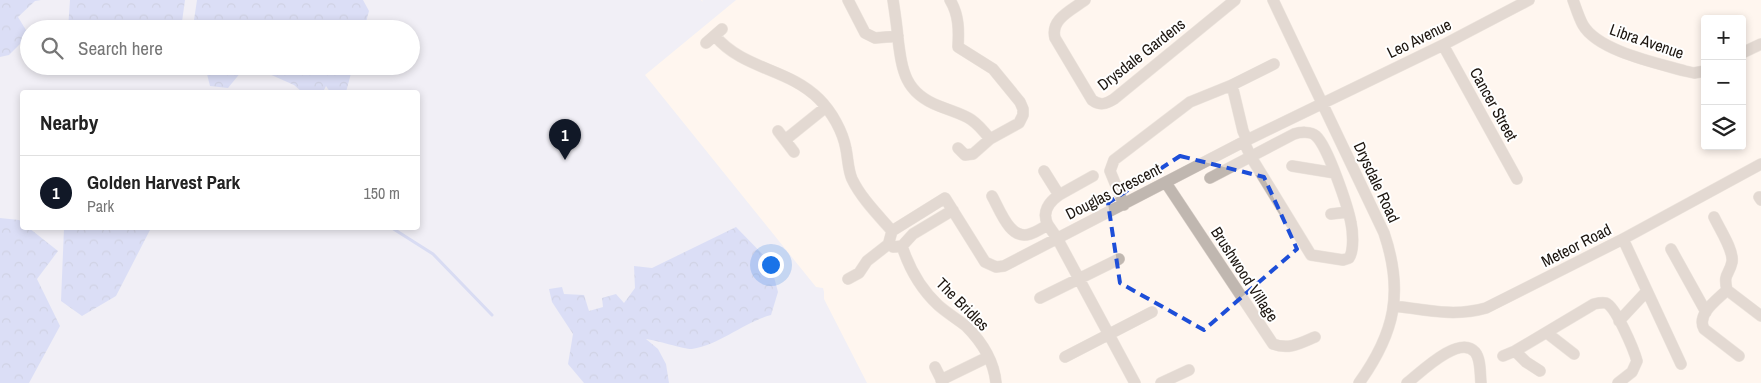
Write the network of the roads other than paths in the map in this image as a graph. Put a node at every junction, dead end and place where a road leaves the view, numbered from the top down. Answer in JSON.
{"nodes":[{"id":1,"x":848,"y":0,"type":"edge"},
{"id":2,"x":893,"y":0,"type":"edge"},
{"id":3,"x":950,"y":0,"type":"edge"},
{"id":4,"x":1085,"y":0,"type":"edge"},
{"id":5,"x":1235,"y":0,"type":"edge"},
{"id":6,"x":1273,"y":0,"type":"edge"},
{"id":7,"x":1530,"y":0,"type":"edge"},
{"id":8,"x":1573,"y":0,"type":"edge"},
{"id":9,"x":715,"y":36,"type":"dead end"},
{"id":10,"x":898,"y":36,"type":"junction"},
{"id":11,"x":1761,"y":44,"type":"edge"},
{"id":12,"x":1442,"y":45,"type":"junction"},
{"id":13,"x":1746,"y":51,"type":"edge"},
{"id":14,"x":1274,"y":64,"type":"dead end"},
{"id":15,"x":1701,"y":72,"type":"edge"},
{"id":16,"x":1232,"y":85,"type":"junction"},
{"id":17,"x":1322,"y":102,"type":"junction"},
{"id":18,"x":826,"y":107,"type":"junction"},
{"id":19,"x":990,"y":140,"type":"junction"},
{"id":20,"x":1245,"y":141,"type":"junction"},
{"id":21,"x":958,"y":148,"type":"dead end"},
{"id":22,"x":794,"y":152,"type":"dead end"},
{"id":23,"x":1251,"y":156,"type":"junction"},
{"id":24,"x":1761,"y":164,"type":"edge"},
{"id":25,"x":1292,"y":166,"type":"dead end"},
{"id":26,"x":1044,"y":171,"type":"dead end"},
{"id":27,"x":1335,"y":173,"type":"junction"},
{"id":28,"x":1093,"y":176,"type":"dead end"},
{"id":29,"x":1210,"y":178,"type":"dead end"},
{"id":30,"x":1517,"y":179,"type":"dead end"},
{"id":31,"x":1166,"y":183,"type":"junction"},
{"id":32,"x":1059,"y":194,"type":"junction"},
{"id":33,"x":992,"y":196,"type":"dead end"},
{"id":34,"x":1124,"y":205,"type":"junction"},
{"id":35,"x":953,"y":210,"type":"junction"},
{"id":36,"x":1348,"y":212,"type":"junction"},
{"id":37,"x":1331,"y":214,"type":"dead end"},
{"id":38,"x":1714,"y":217,"type":"dead end"},
{"id":39,"x":1048,"y":225,"type":"junction"},
{"id":40,"x":892,"y":231,"type":"junction"},
{"id":41,"x":1057,"y":238,"type":"junction"},
{"id":42,"x":1623,"y":239,"type":"junction"},
{"id":43,"x":890,"y":244,"type":"junction"},
{"id":44,"x":902,"y":246,"type":"junction"},
{"id":45,"x":1671,"y":249,"type":"dead end"},
{"id":46,"x":1296,"y":253,"type":"dead end"},
{"id":47,"x":1311,"y":254,"type":"junction"},
{"id":48,"x":1119,"y":259,"type":"dead end"},
{"id":49,"x":848,"y":279,"type":"dead end"},
{"id":50,"x":1079,"y":279,"type":"junction"},
{"id":51,"x":1727,"y":290,"type":"junction"},
{"id":52,"x":1647,"y":291,"type":"junction"},
{"id":53,"x":1040,"y":298,"type":"dead end"},
{"id":54,"x":1395,"y":306,"type":"junction"},
{"id":55,"x":1152,"y":312,"type":"dead end"},
{"id":56,"x":1706,"y":312,"type":"junction"},
{"id":57,"x":1761,"y":316,"type":"edge"},
{"id":58,"x":1619,"y":321,"type":"junction"},
{"id":59,"x":1109,"y":333,"type":"junction"},
{"id":60,"x":1547,"y":333,"type":"junction"},
{"id":61,"x":1316,"y":337,"type":"dead end"},
{"id":62,"x":1515,"y":351,"type":"junction"},
{"id":63,"x":1574,"y":354,"type":"dead end"},
{"id":64,"x":988,"y":356,"type":"junction"},
{"id":65,"x":1503,"y":356,"type":"dead end"},
{"id":66,"x":1739,"y":356,"type":"dead end"},
{"id":67,"x":1065,"y":357,"type":"dead end"},
{"id":68,"x":1681,"y":364,"type":"dead end"},
{"id":69,"x":935,"y":366,"type":"dead end"},
{"id":70,"x":1188,"y":370,"type":"dead end"},
{"id":71,"x":1540,"y":371,"type":"dead end"},
{"id":72,"x":942,"y":381,"type":"edge"},
{"id":73,"x":996,"y":383,"type":"edge"},
{"id":74,"x":1135,"y":383,"type":"edge"},
{"id":75,"x":1161,"y":383,"type":"edge"},
{"id":76,"x":1360,"y":383,"type":"edge"},
{"id":77,"x":1407,"y":383,"type":"edge"},
{"id":78,"x":1481,"y":383,"type":"edge"},
{"id":79,"x":1618,"y":383,"type":"edge"}],
"edges":[{"from":1,"to":10,"type":"street"},
{"from":2,"to":10,"type":"street"},
{"from":3,"to":19,"type":"street"},
{"from":4,"to":5,"type":"street","name":"Drysdale Gardens"},
{"from":6,"to":17,"type":"street","name":"Drysdale Road"},
{"from":7,"to":12,"type":"street","name":"Leo Avenue"},
{"from":8,"to":15,"type":"street","name":"Libra Avenue"},
{"from":9,"to":18,"type":"street"},
{"from":10,"to":19,"type":"street"},
{"from":11,"to":13,"type":"street"},
{"from":12,"to":17,"type":"street","name":"Leo Avenue"},
{"from":12,"to":30,"type":"street","name":"Cancer Street"},
{"from":14,"to":16,"type":"street"},
{"from":16,"to":20,"type":"street"},
{"from":16,"to":34,"type":"street"},
{"from":17,"to":20,"type":"street","name":"Douglas Crescent"},
{"from":17,"to":54,"type":"street","name":"Drysdale Road"},
{"from":18,"to":22,"type":"street"},
{"from":18,"to":40,"type":"street"},
{"from":19,"to":21,"type":"street"},
{"from":20,"to":23,"type":"street"},
{"from":20,"to":31,"type":"street","name":"Douglas Crescent"},
{"from":23,"to":27,"type":"street"},
{"from":23,"to":29,"type":"street"},
{"from":23,"to":47,"type":"street"},
{"from":24,"to":42,"type":"street","name":"Meteor Road"},
{"from":25,"to":27,"type":"street"},
{"from":26,"to":32,"type":"street"},
{"from":27,"to":36,"type":"street"},
{"from":28,"to":32,"type":"street"},
{"from":31,"to":34,"type":"street","name":"Douglas Crescent"},
{"from":31,"to":61,"type":"street","name":"Brushwood Village"},
{"from":32,"to":39,"type":"street"},
{"from":33,"to":39,"type":"street"},
{"from":34,"to":41,"type":"street","name":"Douglas Crescent"},
{"from":35,"to":40,"type":"street","name":"Douglas Crescent"},
{"from":35,"to":41,"type":"street","name":"Douglas Crescent"},
{"from":35,"to":44,"type":"street"},
{"from":36,"to":37,"type":"street"},
{"from":36,"to":47,"type":"street"},
{"from":38,"to":51,"type":"street"},
{"from":39,"to":41,"type":"street"},
{"from":40,"to":43,"type":"street"},
{"from":41,"to":50,"type":"street"},
{"from":42,"to":52,"type":"street"},
{"from":42,"to":54,"type":"street","name":"Meteor Road"},
{"from":43,"to":44,"type":"street"},
{"from":43,"to":49,"type":"street"},
{"from":44,"to":64,"type":"street","name":"The Bridles"},
{"from":45,"to":56,"type":"street"},
{"from":46,"to":47,"type":"street"},
{"from":48,"to":50,"type":"street"},
{"from":50,"to":53,"type":"street"},
{"from":50,"to":59,"type":"street"},
{"from":51,"to":56,"type":"street"},
{"from":51,"to":57,"type":"street"},
{"from":52,"to":58,"type":"street"},
{"from":52,"to":68,"type":"street"},
{"from":54,"to":76,"type":"street","name":"Drysdale Road"},
{"from":55,"to":59,"type":"street"},
{"from":56,"to":66,"type":"street"},
{"from":58,"to":60,"type":"street"},
{"from":58,"to":79,"type":"street"},
{"from":59,"to":67,"type":"street"},
{"from":59,"to":74,"type":"street"},
{"from":60,"to":62,"type":"street"},
{"from":60,"to":63,"type":"street"},
{"from":62,"to":65,"type":"street"},
{"from":62,"to":71,"type":"street"},
{"from":64,"to":72,"type":"street","name":"The Bridles"},
{"from":64,"to":73,"type":"street","name":"The Bridles"},
{"from":69,"to":72,"type":"street","name":"The Bridles"},
{"from":70,"to":75,"type":"street"},
{"from":77,"to":78,"type":"street"}]}
